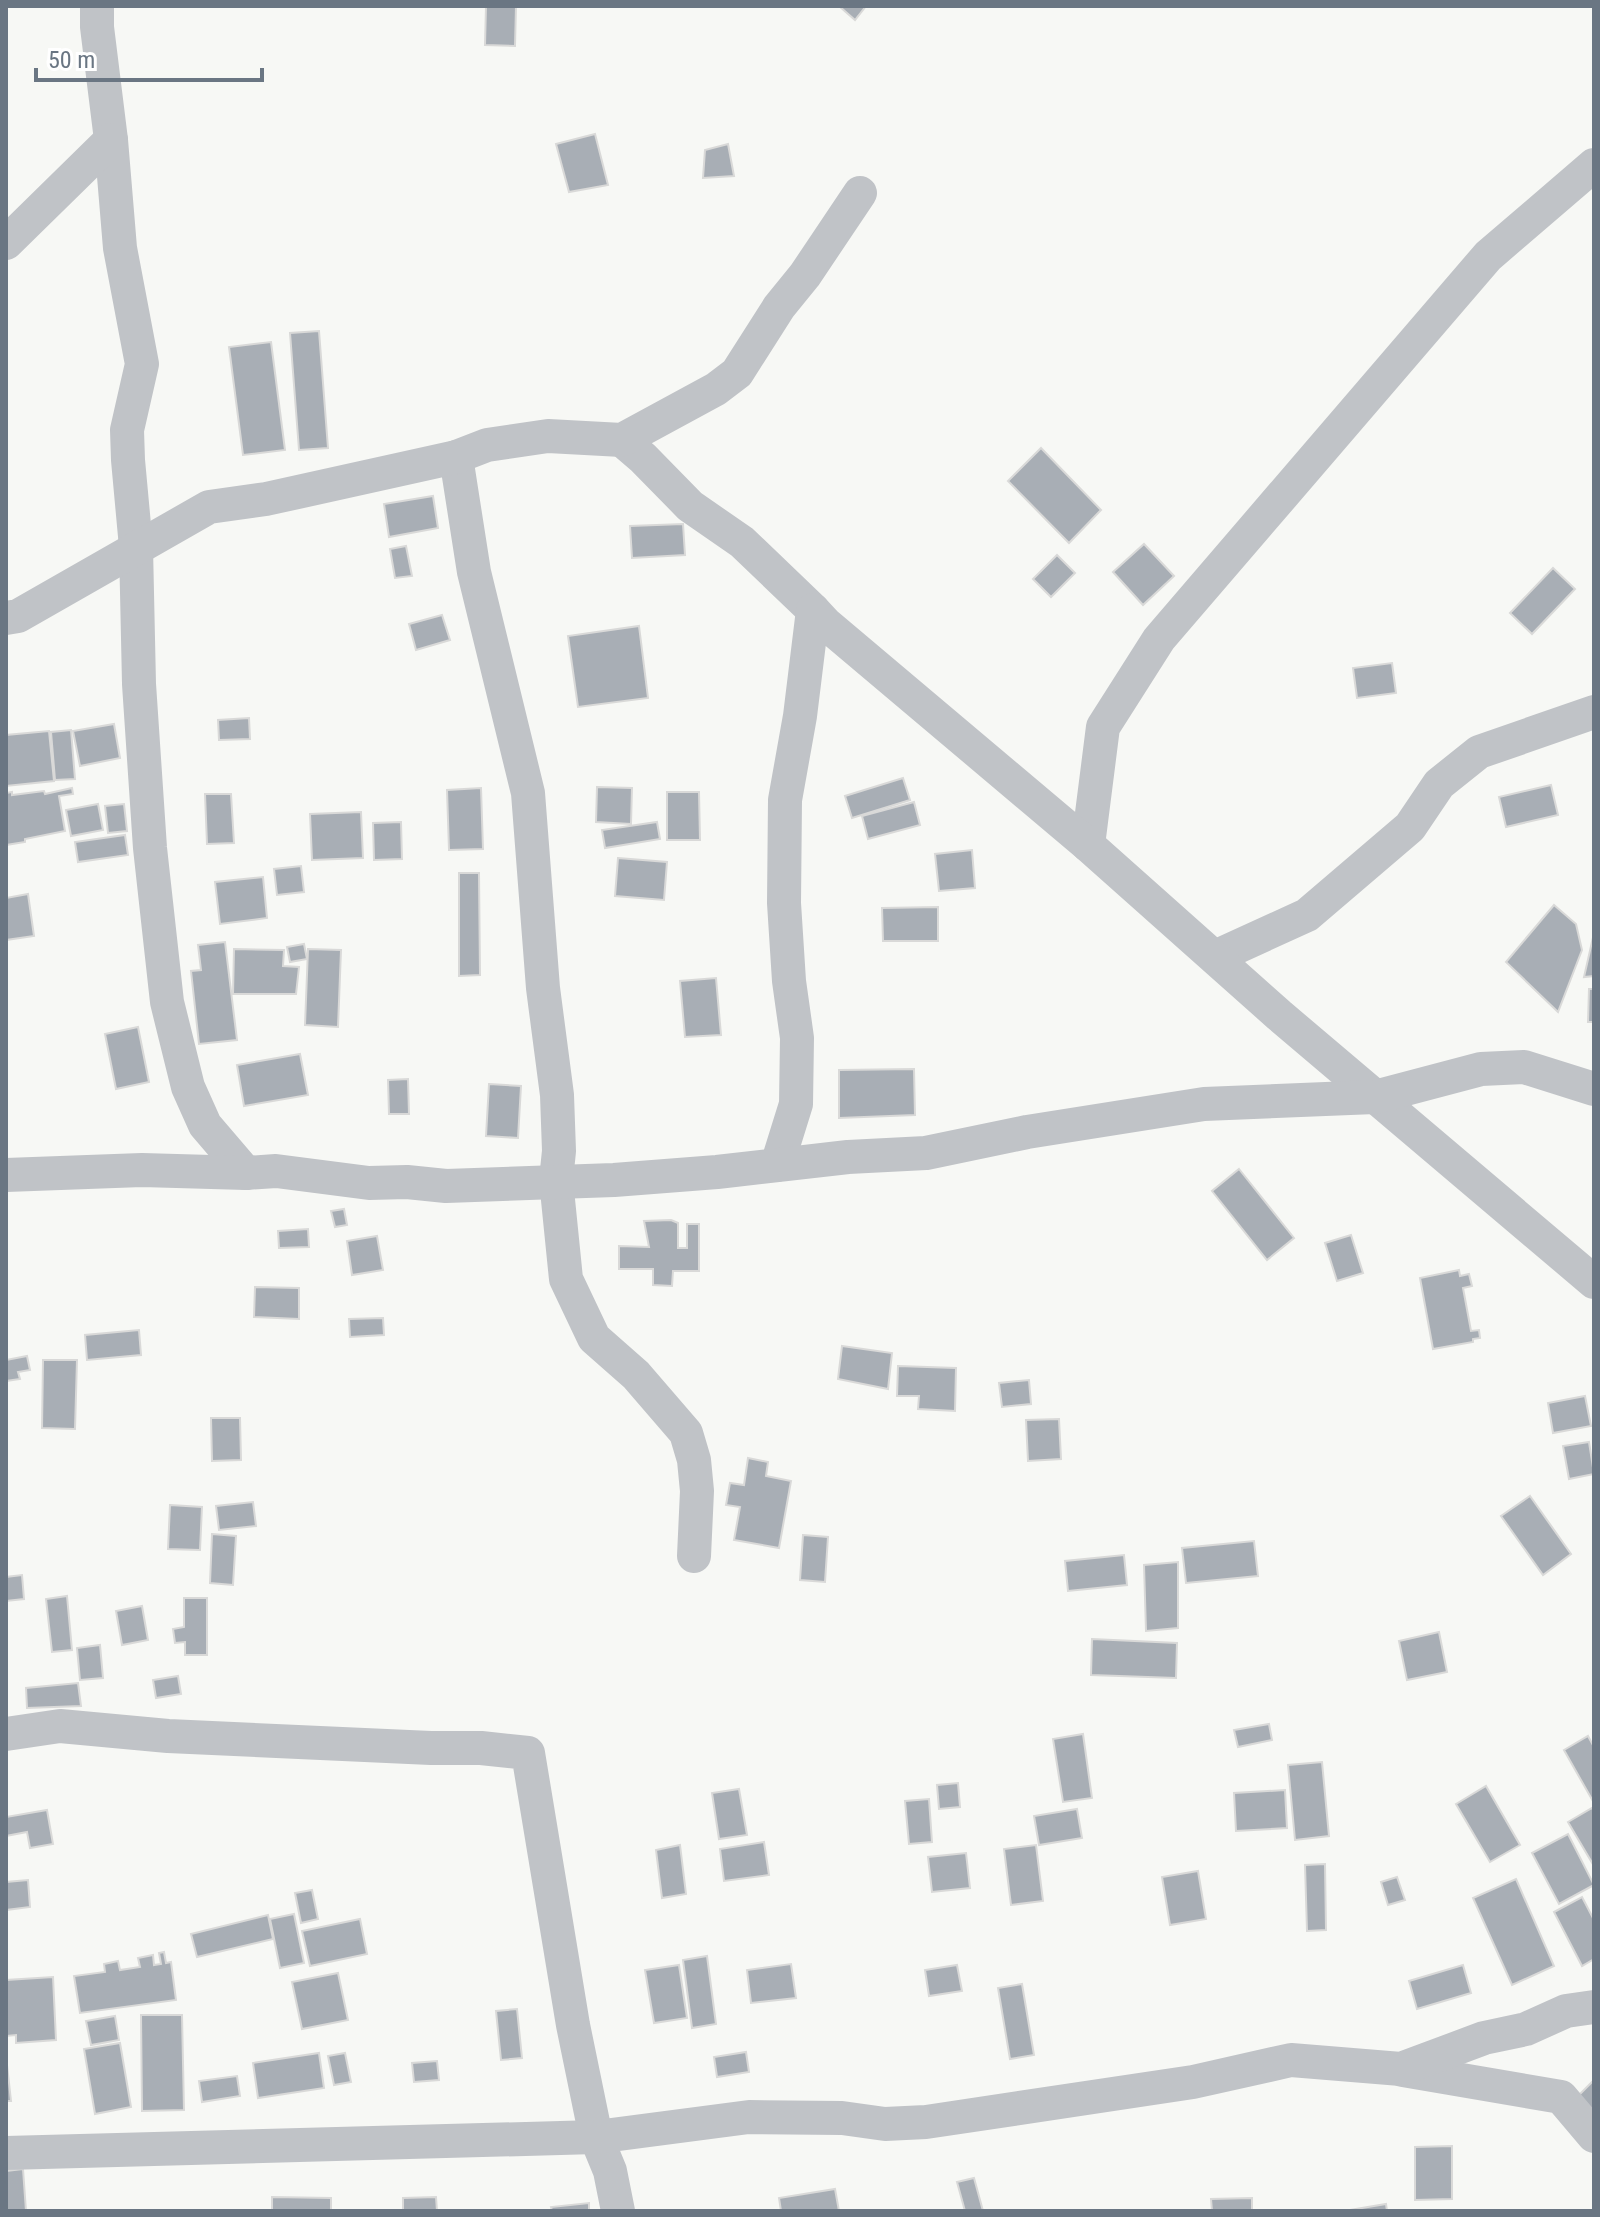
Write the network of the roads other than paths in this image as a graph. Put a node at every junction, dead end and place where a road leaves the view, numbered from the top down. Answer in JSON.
{"nodes":[{"id":1,"x":97,"y":6,"type":"edge"},
{"id":2,"x":111,"y":140,"type":"junction"},
{"id":3,"x":1594,"y":165,"type":"edge"},
{"id":4,"x":860,"y":193,"type":"dead end"},
{"id":5,"x":6,"y":243,"type":"edge"},
{"id":6,"x":622,"y":440,"type":"junction"},
{"id":7,"x":456,"y":457,"type":"junction"},
{"id":8,"x":136,"y":547,"type":"junction"},
{"id":9,"x":813,"y":610,"type":"junction"},
{"id":10,"x":6,"y":618,"type":"edge"},
{"id":11,"x":1594,"y":712,"type":"edge"},
{"id":12,"x":1088,"y":845,"type":"junction"},
{"id":13,"x":1215,"y":957,"type":"junction"},
{"id":14,"x":1594,"y":1089,"type":"edge"},
{"id":15,"x":1375,"y":1097,"type":"junction"},
{"id":16,"x":777,"y":1165,"type":"junction"},
{"id":17,"x":246,"y":1173,"type":"junction"},
{"id":18,"x":6,"y":1175,"type":"edge"},
{"id":19,"x":556,"y":1180,"type":"junction"},
{"id":20,"x":1594,"y":1282,"type":"edge"},
{"id":21,"x":694,"y":1556,"type":"dead end"},
{"id":22,"x":6,"y":1734,"type":"edge"},
{"id":23,"x":1594,"y":2007,"type":"edge"},
{"id":24,"x":1401,"y":2069,"type":"junction"},
{"id":25,"x":1594,"y":2136,"type":"edge"},
{"id":26,"x":596,"y":2137,"type":"junction"},
{"id":27,"x":6,"y":2153,"type":"edge"},
{"id":28,"x":618,"y":2211,"type":"edge"}],
"edges":[{"from":1,"to":2,"type":"street"},
{"from":2,"to":5,"type":"street"},
{"from":2,"to":8,"type":"street"},
{"from":3,"to":12,"type":"street"},
{"from":4,"to":6,"type":"street"},
{"from":6,"to":7,"type":"street"},
{"from":6,"to":9,"type":"street"},
{"from":7,"to":8,"type":"street"},
{"from":7,"to":19,"type":"street"},
{"from":8,"to":10,"type":"street"},
{"from":8,"to":17,"type":"street"},
{"from":9,"to":12,"type":"street"},
{"from":9,"to":16,"type":"street"},
{"from":11,"to":13,"type":"street"},
{"from":12,"to":13,"type":"street"},
{"from":13,"to":15,"type":"street"},
{"from":14,"to":15,"type":"street"},
{"from":15,"to":16,"type":"street"},
{"from":15,"to":20,"type":"street"},
{"from":16,"to":19,"type":"street"},
{"from":17,"to":18,"type":"street"},
{"from":17,"to":19,"type":"street"},
{"from":19,"to":21,"type":"street"},
{"from":22,"to":26,"type":"street"},
{"from":23,"to":24,"type":"street"},
{"from":24,"to":25,"type":"street"},
{"from":24,"to":26,"type":"street"},
{"from":26,"to":27,"type":"street"},
{"from":26,"to":28,"type":"street"}]}
